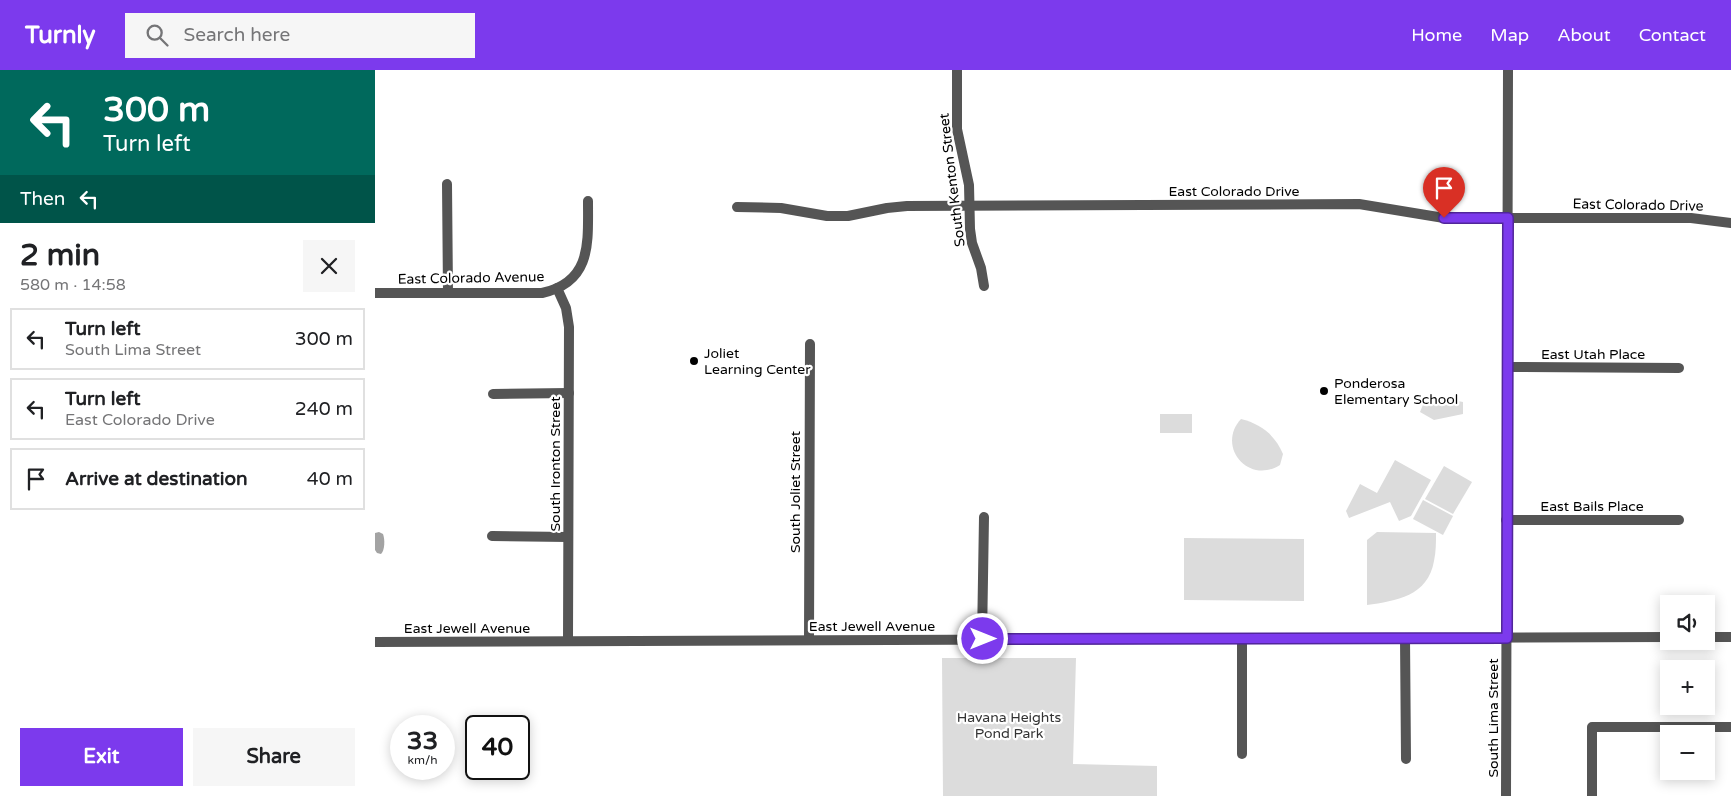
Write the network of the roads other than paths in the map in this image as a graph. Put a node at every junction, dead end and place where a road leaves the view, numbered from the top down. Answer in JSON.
{"nodes":[{"id":1,"x":957,"y":70,"type":"edge"},
{"id":2,"x":1508,"y":70,"type":"edge"},
{"id":3,"x":447,"y":184,"type":"dead end"},
{"id":4,"x":588,"y":201,"type":"dead end"},
{"id":5,"x":969,"y":206,"type":"junction"},
{"id":6,"x":737,"y":207,"type":"dead end"},
{"id":7,"x":1508,"y":218,"type":"junction"},
{"id":8,"x":1731,"y":223,"type":"edge"},
{"id":9,"x":983,"y":286,"type":"dead end"},
{"id":10,"x":557,"y":288,"type":"junction"},
{"id":11,"x":375,"y":293,"type":"edge"},
{"id":12,"x":448,"y":293,"type":"junction"},
{"id":13,"x":810,"y":344,"type":"dead end"},
{"id":14,"x":1507,"y":367,"type":"junction"},
{"id":15,"x":1679,"y":368,"type":"dead end"},
{"id":16,"x":569,"y":393,"type":"junction"},
{"id":17,"x":493,"y":394,"type":"dead end"},
{"id":18,"x":984,"y":517,"type":"dead end"},
{"id":19,"x":1506,"y":520,"type":"junction"},
{"id":20,"x":1679,"y":520,"type":"dead end"},
{"id":21,"x":492,"y":536,"type":"dead end"},
{"id":22,"x":568,"y":537,"type":"junction"},
{"id":23,"x":1660,"y":637,"type":"edge"},
{"id":24,"x":1715,"y":637,"type":"edge"},
{"id":25,"x":1731,"y":637,"type":"edge"},
{"id":26,"x":1242,"y":638,"type":"junction"},
{"id":27,"x":1405,"y":638,"type":"junction"},
{"id":28,"x":1507,"y":638,"type":"junction"},
{"id":29,"x":983,"y":639,"type":"junction"},
{"id":30,"x":809,"y":640,"type":"junction"},
{"id":31,"x":568,"y":641,"type":"junction"},
{"id":32,"x":375,"y":642,"type":"edge"},
{"id":33,"x":1731,"y":727,"type":"edge"},
{"id":34,"x":1242,"y":754,"type":"dead end"},
{"id":35,"x":1406,"y":759,"type":"dead end"},
{"id":36,"x":1506,"y":796,"type":"edge"},
{"id":37,"x":1592,"y":796,"type":"edge"}],
"edges":[{"from":1,"to":5,"type":"street","name":"South Kenton Street"},
{"from":2,"to":7,"type":"street","name":"South Lima Street"},
{"from":3,"to":12,"type":"street"},
{"from":4,"to":10,"type":"street","name":"East Colorado Avenue"},
{"from":5,"to":6,"type":"street","name":"East Colorado Drive"},
{"from":5,"to":7,"type":"street","name":"East Colorado Drive"},
{"from":5,"to":9,"type":"street","name":"South Kenton Street"},
{"from":7,"to":8,"type":"street","name":"East Colorado Drive"},
{"from":7,"to":14,"type":"street","name":"South Lima Street"},
{"from":10,"to":12,"type":"street","name":"East Colorado Avenue"},
{"from":10,"to":16,"type":"street","name":"South Ironton Street"},
{"from":11,"to":12,"type":"street","name":"East Colorado Avenue"},
{"from":13,"to":30,"type":"street","name":"South Joliet Street"},
{"from":14,"to":15,"type":"street","name":"East Utah Place"},
{"from":14,"to":19,"type":"street","name":"South Lima Street"},
{"from":16,"to":17,"type":"street"},
{"from":16,"to":22,"type":"street","name":"South Ironton Street"},
{"from":18,"to":29,"type":"street"},
{"from":19,"to":20,"type":"street","name":"East Bails Place"},
{"from":19,"to":28,"type":"street","name":"South Lima Street"},
{"from":21,"to":22,"type":"street"},
{"from":22,"to":31,"type":"street","name":"South Ironton Street"},
{"from":23,"to":28,"type":"street","name":"East Jewell Avenue"},
{"from":24,"to":25,"type":"street"},
{"from":26,"to":27,"type":"street","name":"East Jewell Avenue"},
{"from":26,"to":29,"type":"street","name":"East Jewell Avenue"},
{"from":26,"to":34,"type":"street"},
{"from":27,"to":28,"type":"street","name":"East Jewell Avenue"},
{"from":27,"to":35,"type":"street"},
{"from":28,"to":36,"type":"street","name":"South Lima Street"},
{"from":29,"to":30,"type":"street","name":"East Jewell Avenue"},
{"from":30,"to":31,"type":"street","name":"East Jewell Avenue"},
{"from":31,"to":32,"type":"street","name":"East Jewell Avenue"},
{"from":33,"to":37,"type":"street"}]}
